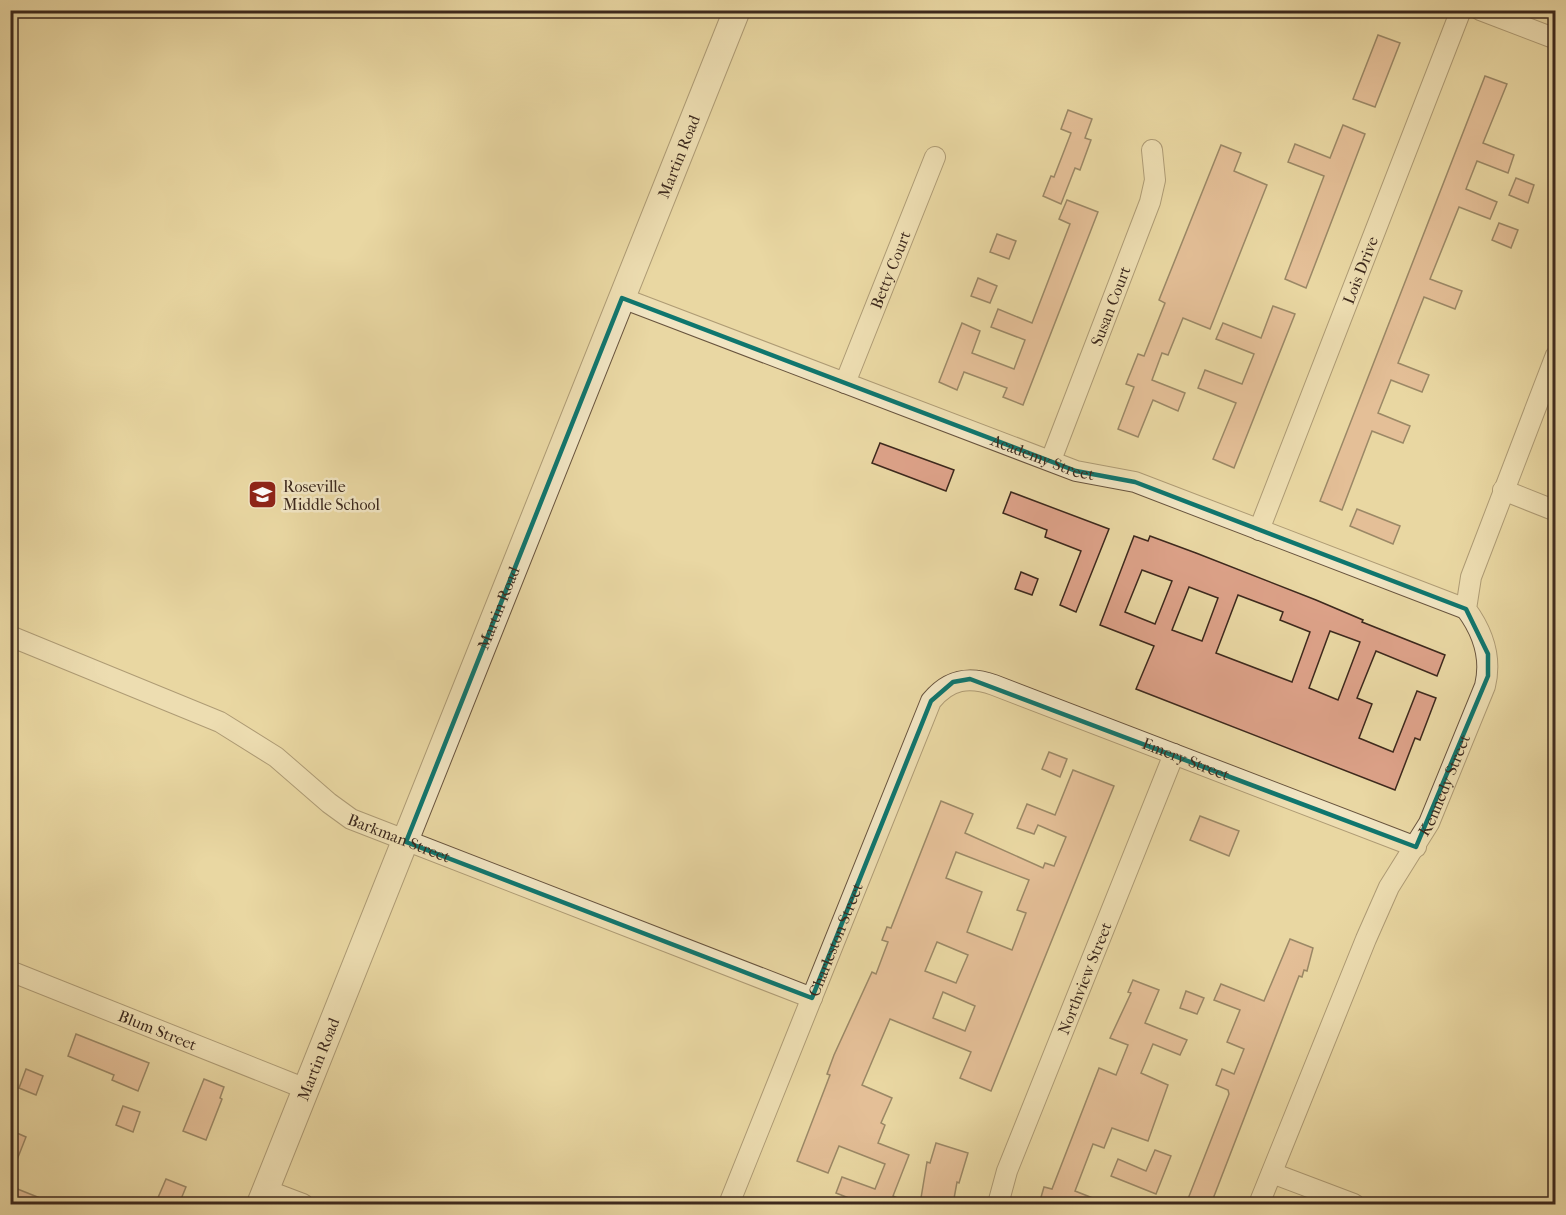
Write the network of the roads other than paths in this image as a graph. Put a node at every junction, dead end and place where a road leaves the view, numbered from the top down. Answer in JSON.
{"nodes":[{"id":1,"x":737,"y":10,"type":"edge"},
{"id":2,"x":1461,"y":10,"type":"edge"},
{"id":3,"x":1480,"y":10,"type":"edge"},
{"id":4,"x":1556,"y":39,"type":"edge"},
{"id":5,"x":1152,"y":150,"type":"dead end"},
{"id":6,"x":935,"y":157,"type":"dead end"},
{"id":7,"x":622,"y":298,"type":"junction"},
{"id":8,"x":1556,"y":355,"type":"edge"},
{"id":9,"x":845,"y":383,"type":"junction"},
{"id":10,"x":1051,"y":460,"type":"junction"},
{"id":11,"x":1503,"y":490,"type":"junction"},
{"id":12,"x":1556,"y":511,"type":"edge"},
{"id":13,"x":1259,"y":530,"type":"junction"},
{"id":14,"x":1466,"y":609,"type":"junction"},
{"id":15,"x":10,"y":636,"type":"edge"},
{"id":16,"x":953,"y":682,"type":"joint"},
{"id":17,"x":1174,"y":754,"type":"junction"},
{"id":18,"x":406,"y":842,"type":"junction"},
{"id":19,"x":1416,"y":847,"type":"junction"},
{"id":20,"x":10,"y":971,"type":"edge"},
{"id":21,"x":812,"y":998,"type":"junction"},
{"id":22,"x":306,"y":1089,"type":"junction"},
{"id":23,"x":1272,"y":1173,"type":"junction"},
{"id":24,"x":263,"y":1197,"type":"edge"},
{"id":25,"x":303,"y":1204,"type":"edge"},
{"id":26,"x":729,"y":1204,"type":"edge"},
{"id":27,"x":998,"y":1204,"type":"edge"},
{"id":28,"x":1259,"y":1204,"type":"edge"},
{"id":29,"x":1354,"y":1204,"type":"edge"}],
"edges":[{"from":1,"to":7,"type":"street","name":"Martin Road"},
{"from":2,"to":13,"type":"street","name":"Lois Drive"},
{"from":3,"to":4,"type":"street"},
{"from":5,"to":10,"type":"street","name":"Susan Court"},
{"from":6,"to":9,"type":"street","name":"Betty Court"},
{"from":7,"to":9,"type":"street","name":"Academy Street"},
{"from":7,"to":18,"type":"street","name":"Martin Road"},
{"from":8,"to":11,"type":"street"},
{"from":9,"to":10,"type":"street","name":"Academy Street"},
{"from":10,"to":13,"type":"street","name":"Academy Street"},
{"from":11,"to":12,"type":"street"},
{"from":11,"to":14,"type":"street"},
{"from":13,"to":14,"type":"street","name":"Academy Street"},
{"from":14,"to":19,"type":"street","name":"Kennedy Street"},
{"from":15,"to":18,"type":"street","name":"Barkman Street"},
{"from":16,"to":17,"type":"street","name":"Emery Street"},
{"from":16,"to":21,"type":"street","name":"Charleston Street"},
{"from":17,"to":19,"type":"street","name":"Emery Street"},
{"from":17,"to":27,"type":"street","name":"Northview Street"},
{"from":18,"to":21,"type":"street","name":"Barkman Street"},
{"from":18,"to":22,"type":"street","name":"Martin Road"},
{"from":19,"to":23,"type":"street","name":"Kennedy Street"},
{"from":20,"to":22,"type":"street","name":"Blum Street"},
{"from":21,"to":26,"type":"street","name":"Charleston Street"},
{"from":22,"to":24,"type":"street","name":"Martin Road"},
{"from":23,"to":28,"type":"street","name":"Kennedy Street"},
{"from":23,"to":29,"type":"street"},
{"from":24,"to":25,"type":"street"}]}
